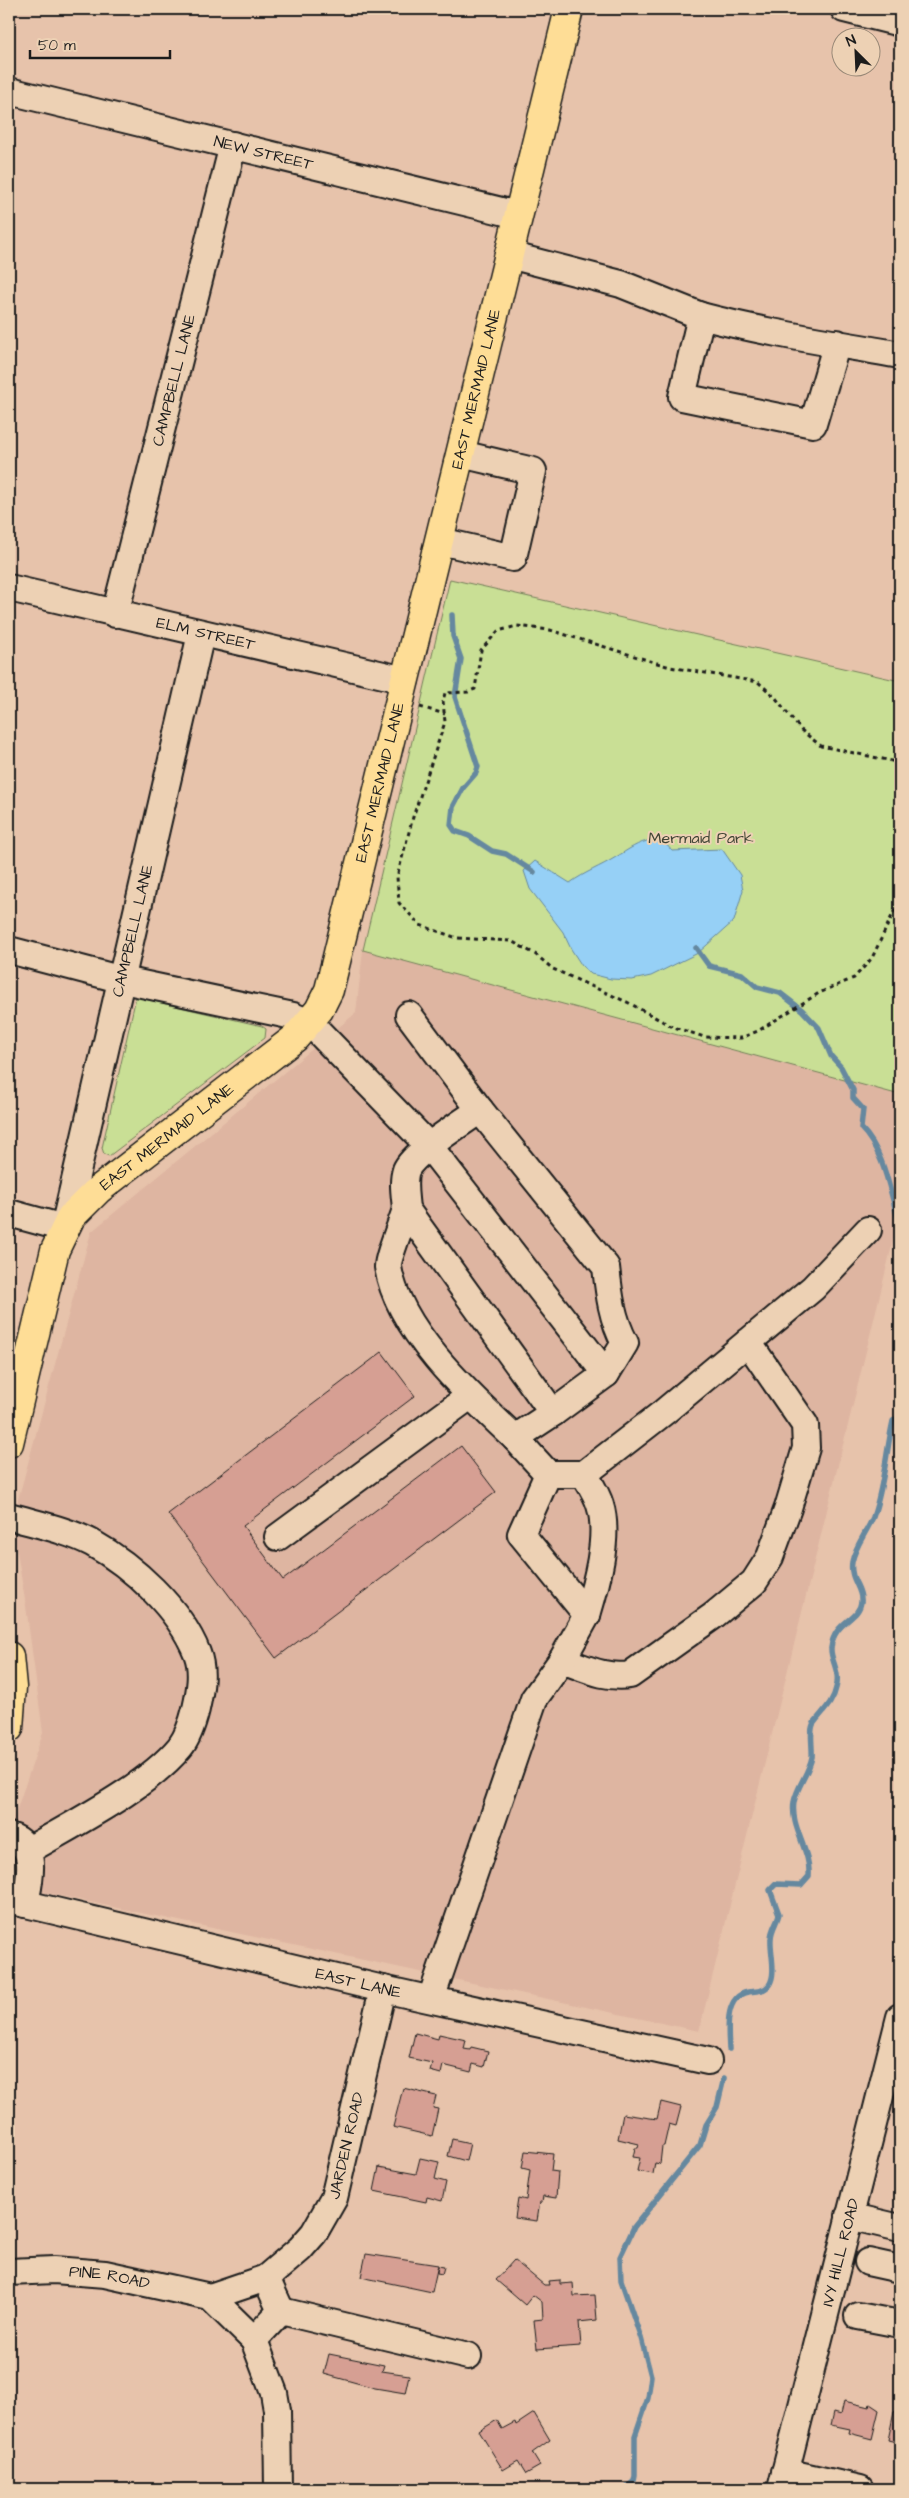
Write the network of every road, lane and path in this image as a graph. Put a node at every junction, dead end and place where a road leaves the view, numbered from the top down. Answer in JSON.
{"nodes":[{"id":1,"x":569,"y":9,"type":"edge"},
{"id":2,"x":844,"y":9,"type":"edge"},
{"id":3,"x":900,"y":23,"type":"edge"},
{"id":4,"x":9,"y":91,"type":"edge"},
{"id":5,"x":232,"y":145,"type":"junction"},
{"id":6,"x":518,"y":215,"type":"junction"},
{"id":7,"x":509,"y":255,"type":"junction"},
{"id":8,"x":701,"y":316,"type":"junction"},
{"id":9,"x":837,"y":343,"type":"junction"},
{"id":10,"x":900,"y":355,"type":"edge"},
{"id":11,"x":461,"y":454,"type":"junction"},
{"id":12,"x":440,"y":541,"type":"junction"},
{"id":13,"x":9,"y":588,"type":"edge"},
{"id":14,"x":114,"y":614,"type":"junction"},
{"id":15,"x":202,"y":634,"type":"junction"},
{"id":16,"x":405,"y":680,"type":"junction"},
{"id":17,"x":414,"y":705,"type":"dead end"},
{"id":18,"x":445,"y":714,"type":"junction"},
{"id":19,"x":900,"y":766,"type":"edge"},
{"id":20,"x":900,"y":899,"type":"edge"},
{"id":21,"x":9,"y":950,"type":"edge"},
{"id":22,"x":123,"y":980,"type":"junction"},
{"id":23,"x":409,"y":1014,"type":"dead end"},
{"id":24,"x":310,"y":1023,"type":"junction"},
{"id":25,"x":480,"y":1110,"type":"junction"},
{"id":26,"x":429,"y":1146,"type":"junction"},
{"id":27,"x":406,"y":1209,"type":"junction"},
{"id":28,"x":9,"y":1213,"type":"edge"},
{"id":29,"x":64,"y":1228,"type":"junction"},
{"id":30,"x":868,"y":1230,"type":"dead end"},
{"id":31,"x":748,"y":1342,"type":"junction"},
{"id":32,"x":606,"y":1374,"type":"junction"},
{"id":33,"x":470,"y":1396,"type":"junction"},
{"id":34,"x":552,"y":1413,"type":"junction"},
{"id":35,"x":514,"y":1438,"type":"junction"},
{"id":36,"x":9,"y":1443,"type":"edge"},
{"id":37,"x":548,"y":1474,"type":"junction"},
{"id":38,"x":584,"y":1474,"type":"junction"},
{"id":39,"x":9,"y":1516,"type":"edge"},
{"id":40,"x":278,"y":1537,"type":"dead end"},
{"id":41,"x":587,"y":1615,"type":"junction"},
{"id":42,"x":9,"y":1656,"type":"edge"},
{"id":43,"x":562,"y":1660,"type":"junction"},
{"id":44,"x":9,"y":1728,"type":"edge"},
{"id":45,"x":18,"y":1844,"type":"edge"},
{"id":46,"x":17,"y":1902,"type":"edge"},
{"id":47,"x":383,"y":1988,"type":"junction"},
{"id":48,"x":431,"y":1999,"type":"junction"},
{"id":49,"x":900,"y":2017,"type":"edge"},
{"id":50,"x":708,"y":2061,"type":"dead end"},
{"id":51,"x":849,"y":2216,"type":"junction"},
{"id":52,"x":900,"y":2228,"type":"edge"},
{"id":53,"x":868,"y":2262,"type":"dead end"},
{"id":54,"x":900,"y":2269,"type":"edge"},
{"id":55,"x":9,"y":2272,"type":"edge"},
{"id":56,"x":266,"y":2278,"type":"junction"},
{"id":57,"x":210,"y":2297,"type":"junction"},
{"id":58,"x":281,"y":2312,"type":"junction"},
{"id":59,"x":858,"y":2316,"type":"dead end"},
{"id":60,"x":900,"y":2324,"type":"edge"},
{"id":61,"x":254,"y":2340,"type":"junction"},
{"id":62,"x":468,"y":2356,"type":"dead end"},
{"id":63,"x":783,"y":2480,"type":"edge"},
{"id":64,"x":278,"y":2489,"type":"edge"},
{"id":65,"x":860,"y":2489,"type":"edge"}],
"edges":[{"from":1,"to":6,"type":"main road","name":"EAST MERMAID LANE"},
{"from":2,"to":3,"type":"street"},
{"from":4,"to":5,"type":"street","name":"NEW STREET"},
{"from":5,"to":6,"type":"street","name":"NEW STREET"},
{"from":5,"to":14,"type":"street","name":"CAMPBELL LANE"},
{"from":6,"to":7,"type":"main road","name":"EAST MERMAID LANE"},
{"from":7,"to":8,"type":"street"},
{"from":7,"to":11,"type":"main road","name":"EAST MERMAID LANE"},
{"from":8,"to":9,"type":"street"},
{"from":8,"to":9,"type":"street"},
{"from":9,"to":10,"type":"street"},
{"from":11,"to":12,"type":"main road","name":"EAST MERMAID LANE"},
{"from":11,"to":12,"type":"street"},
{"from":12,"to":16,"type":"main road","name":"EAST MERMAID LANE"},
{"from":13,"to":14,"type":"street","name":"ELM STREET"},
{"from":14,"to":15,"type":"street","name":"ELM STREET"},
{"from":15,"to":16,"type":"street","name":"ELM STREET"},
{"from":15,"to":22,"type":"street","name":"CAMPBELL LANE"},
{"from":16,"to":24,"type":"main road","name":"EAST MERMAID LANE"},
{"from":17,"to":18,"type":"path"},
{"from":18,"to":19,"type":"path"},
{"from":18,"to":20,"type":"path"},
{"from":21,"to":22,"type":"street"},
{"from":22,"to":24,"type":"street"},
{"from":22,"to":29,"type":"street","name":"CAMPBELL LANE"},
{"from":23,"to":25,"type":"street"},
{"from":24,"to":26,"type":"street"},
{"from":24,"to":29,"type":"main road","name":"EAST MERMAID LANE"},
{"from":25,"to":26,"type":"street"},
{"from":25,"to":32,"type":"street"},
{"from":26,"to":27,"type":"street"},
{"from":26,"to":32,"type":"street"},
{"from":27,"to":33,"type":"street"},
{"from":27,"to":34,"type":"street"},
{"from":28,"to":29,"type":"street"},
{"from":29,"to":36,"type":"main road","name":"EAST MERMAID LANE"},
{"from":30,"to":31,"type":"street"},
{"from":31,"to":38,"type":"street"},
{"from":31,"to":43,"type":"street"},
{"from":32,"to":34,"type":"street"},
{"from":33,"to":35,"type":"street"},
{"from":33,"to":40,"type":"street"},
{"from":34,"to":35,"type":"street"},
{"from":35,"to":37,"type":"street"},
{"from":37,"to":38,"type":"street"},
{"from":37,"to":41,"type":"street"},
{"from":38,"to":41,"type":"street"},
{"from":39,"to":45,"type":"street"},
{"from":41,"to":43,"type":"street"},
{"from":42,"to":44,"type":"main road"},
{"from":43,"to":48,"type":"street"},
{"from":45,"to":46,"type":"street"},
{"from":46,"to":47,"type":"street","name":"EAST LANE"},
{"from":47,"to":48,"type":"street","name":"EAST LANE"},
{"from":47,"to":56,"type":"street","name":"JARDEN ROAD"},
{"from":48,"to":50,"type":"street","name":"EAST LANE"},
{"from":49,"to":51,"type":"street","name":"IVY HILL ROAD"},
{"from":51,"to":52,"type":"street"},
{"from":51,"to":63,"type":"street","name":"IVY HILL ROAD"},
{"from":53,"to":54,"type":"street"},
{"from":55,"to":57,"type":"street","name":"PINE ROAD"},
{"from":56,"to":57,"type":"street"},
{"from":56,"to":58,"type":"street"},
{"from":57,"to":61,"type":"street"},
{"from":58,"to":61,"type":"street"},
{"from":58,"to":62,"type":"street"},
{"from":59,"to":60,"type":"street"},
{"from":61,"to":64,"type":"street"},
{"from":63,"to":65,"type":"street"}]}
